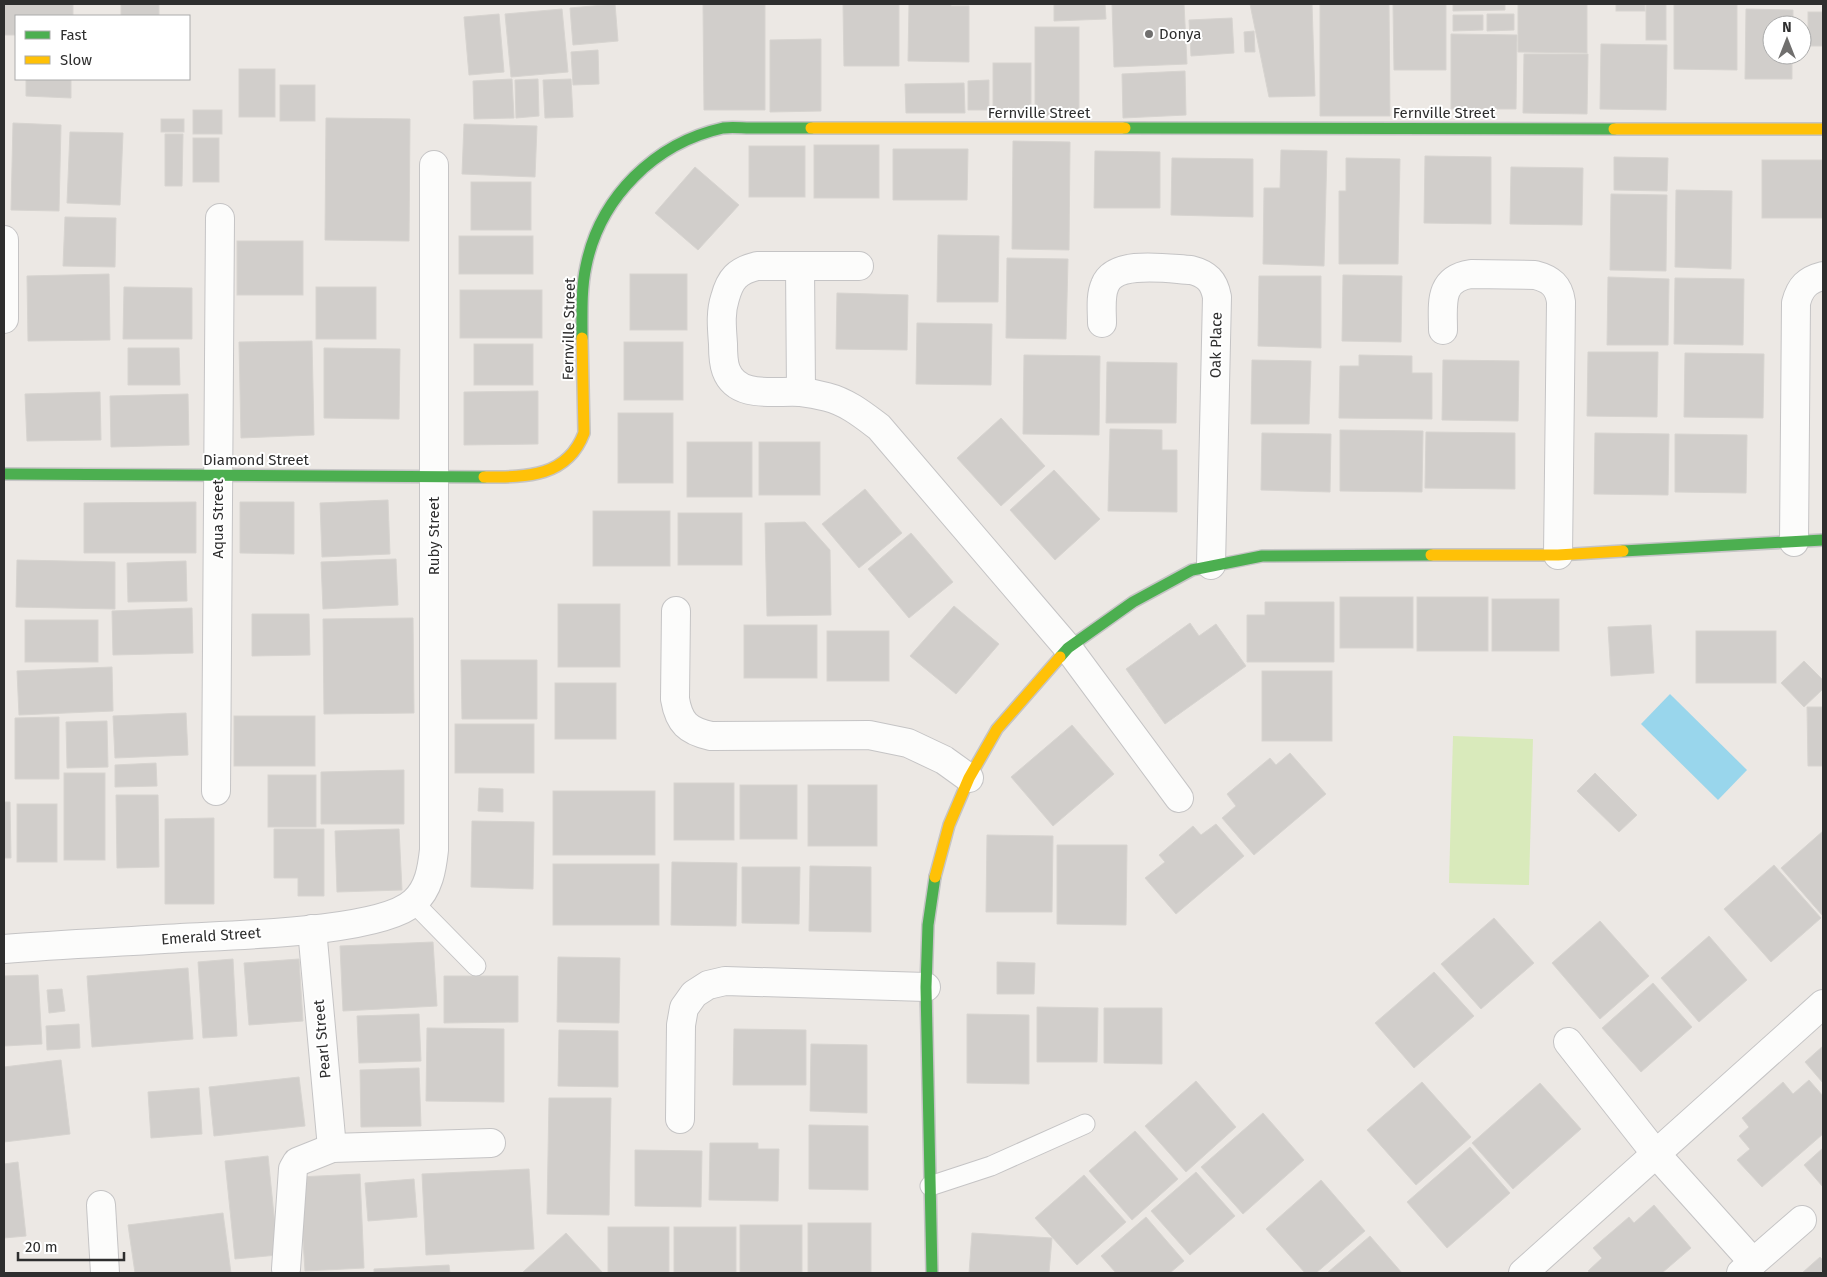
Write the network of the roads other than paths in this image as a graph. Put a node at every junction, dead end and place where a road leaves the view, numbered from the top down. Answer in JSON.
{"nodes":[{"id":1,"x":1823,"y":129,"type":"edge"},
{"id":2,"x":434,"y":165,"type":"dead end"},
{"id":3,"x":220,"y":218,"type":"dead end"},
{"id":4,"x":4,"y":240,"type":"edge"},
{"id":5,"x":800,"y":266,"type":"junction"},
{"id":6,"x":859,"y":266,"type":"dead end"},
{"id":7,"x":1823,"y":276,"type":"edge"},
{"id":8,"x":4,"y":319,"type":"edge"},
{"id":9,"x":1102,"y":323,"type":"dead end"},
{"id":10,"x":1443,"y":330,"type":"dead end"},
{"id":11,"x":801,"y":392,"type":"junction"},
{"id":12,"x":4,"y":474,"type":"edge"},
{"id":13,"x":218,"y":475,"type":"junction"},
{"id":14,"x":434,"y":477,"type":"junction"},
{"id":15,"x":508,"y":477,"type":"joint"},
{"id":16,"x":1823,"y":540,"type":"edge"},
{"id":17,"x":1794,"y":542,"type":"junction"},
{"id":18,"x":1558,"y":555,"type":"junction"},
{"id":19,"x":1211,"y":565,"type":"junction"},
{"id":20,"x":676,"y":611,"type":"dead end"},
{"id":21,"x":1068,"y":648,"type":"junction"},
{"id":22,"x":969,"y":778,"type":"junction"},
{"id":23,"x":216,"y":790,"type":"dead end"},
{"id":24,"x":1179,"y":798,"type":"dead end"},
{"id":25,"x":414,"y":903,"type":"junction"},
{"id":26,"x":312,"y":929,"type":"junction"},
{"id":27,"x":4,"y":949,"type":"edge"},
{"id":28,"x":476,"y":966,"type":"dead end"},
{"id":29,"x":926,"y":987,"type":"junction"},
{"id":30,"x":1823,"y":1004,"type":"edge"},
{"id":31,"x":1568,"y":1042,"type":"dead end"},
{"id":32,"x":680,"y":1119,"type":"dead end"},
{"id":33,"x":1086,"y":1124,"type":"dead end"},
{"id":34,"x":491,"y":1143,"type":"dead end"},
{"id":35,"x":332,"y":1148,"type":"junction"},
{"id":36,"x":1656,"y":1154,"type":"junction"},
{"id":37,"x":930,"y":1186,"type":"junction"},
{"id":38,"x":101,"y":1205,"type":"dead end"},
{"id":39,"x":1802,"y":1220,"type":"dead end"},
{"id":40,"x":1747,"y":1268,"type":"edge"},
{"id":41,"x":286,"y":1270,"type":"dead end"},
{"id":42,"x":105,"y":1273,"type":"edge"},
{"id":43,"x":932,"y":1273,"type":"edge"},
{"id":44,"x":1523,"y":1273,"type":"edge"}],
"edges":[{"from":1,"to":15,"type":"street","name":"Fernville Street"},
{"from":2,"to":14,"type":"street","name":"Ruby Street"},
{"from":3,"to":13,"type":"street","name":"Aqua Street"},
{"from":4,"to":8,"type":"street"},
{"from":5,"to":6,"type":"street"},
{"from":5,"to":11,"type":"street"},
{"from":5,"to":11,"type":"street"},
{"from":7,"to":17,"type":"street"},
{"from":9,"to":19,"type":"street","name":"Oak Place"},
{"from":10,"to":18,"type":"street"},
{"from":11,"to":21,"type":"street"},
{"from":12,"to":13,"type":"street","name":"Diamond Street"},
{"from":13,"to":14,"type":"street","name":"Diamond Street"},
{"from":13,"to":23,"type":"street","name":"Aqua Street"},
{"from":14,"to":15,"type":"street","name":"Diamond Street"},
{"from":14,"to":25,"type":"street","name":"Ruby Street"},
{"from":16,"to":17,"type":"street"},
{"from":17,"to":18,"type":"street"},
{"from":18,"to":19,"type":"street"},
{"from":19,"to":21,"type":"street"},
{"from":20,"to":22,"type":"street"},
{"from":21,"to":22,"type":"street"},
{"from":21,"to":24,"type":"street"},
{"from":22,"to":29,"type":"street"},
{"from":25,"to":26,"type":"street","name":"Emerald Street"},
{"from":25,"to":28,"type":"lane"},
{"from":26,"to":27,"type":"street","name":"Emerald Street"},
{"from":26,"to":35,"type":"street","name":"Pearl Street"},
{"from":29,"to":32,"type":"street"},
{"from":29,"to":37,"type":"street"},
{"from":30,"to":36,"type":"street"},
{"from":31,"to":36,"type":"street"},
{"from":33,"to":37,"type":"lane"},
{"from":34,"to":35,"type":"street"},
{"from":35,"to":41,"type":"street"},
{"from":36,"to":40,"type":"street"},
{"from":36,"to":44,"type":"street"},
{"from":37,"to":43,"type":"street"},
{"from":38,"to":42,"type":"street"},
{"from":39,"to":40,"type":"street"}]}
